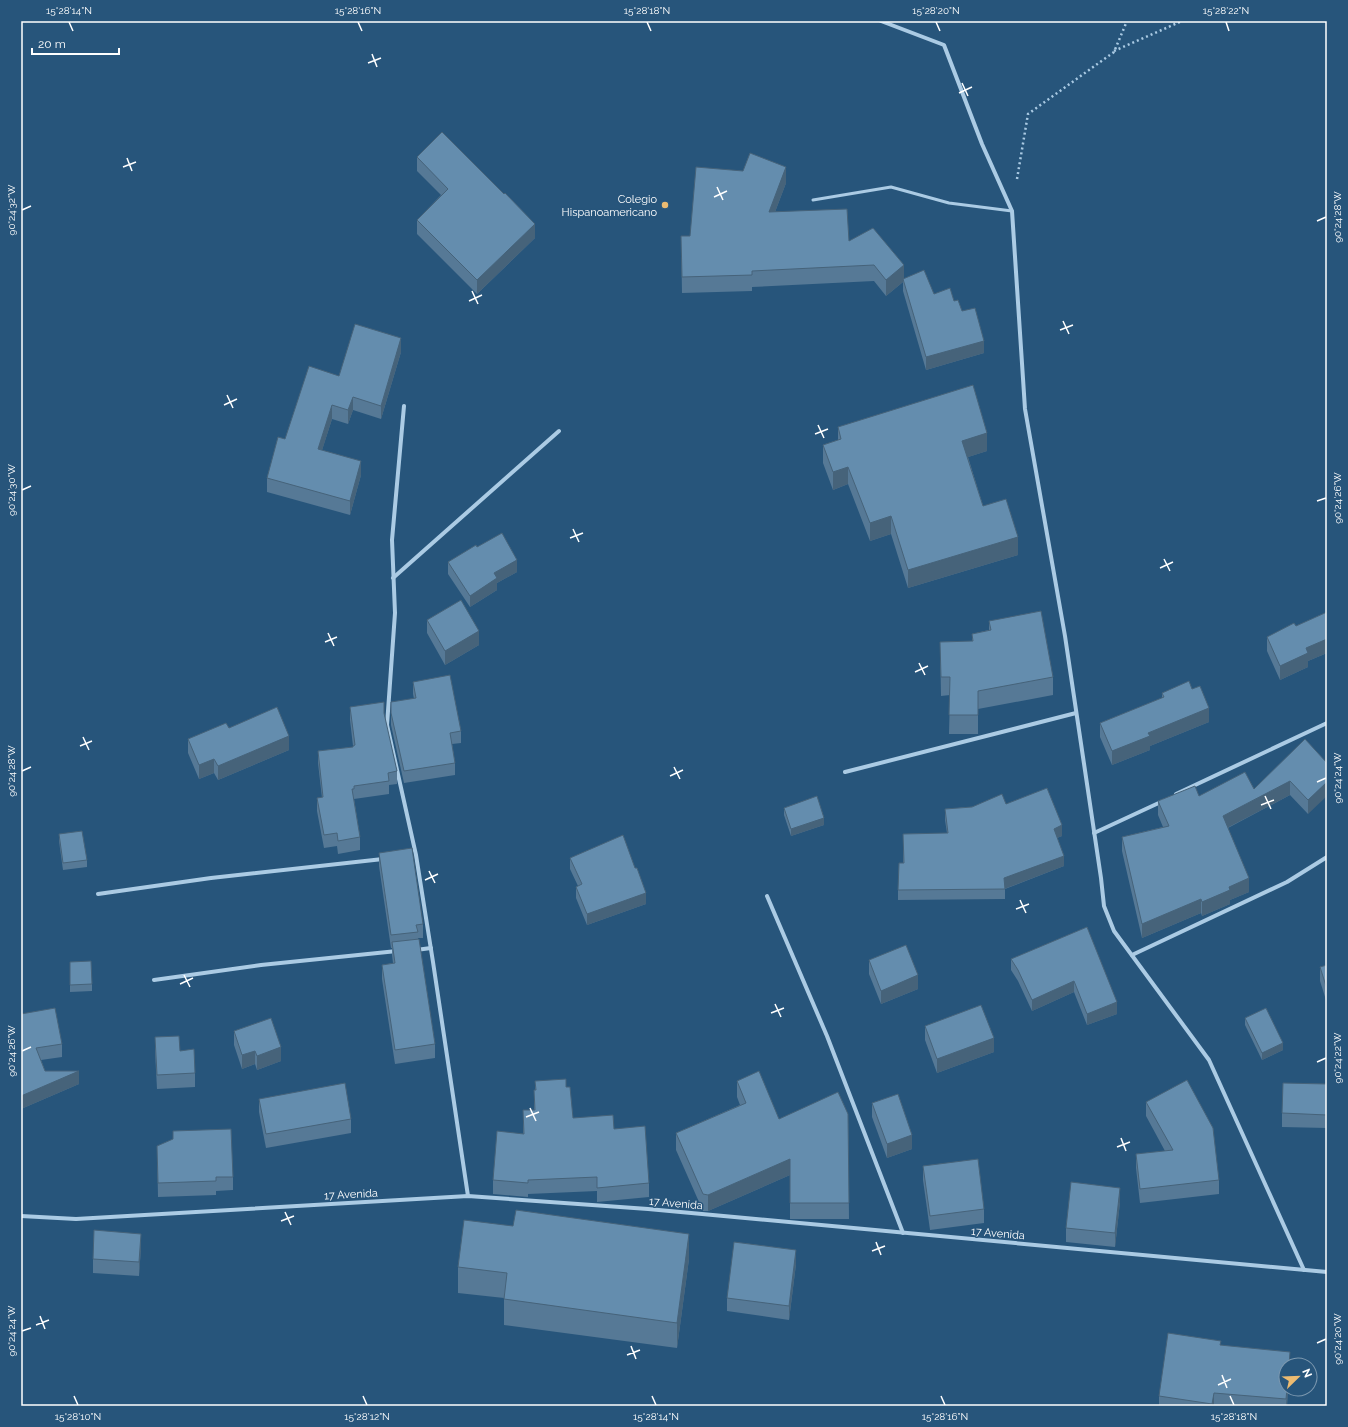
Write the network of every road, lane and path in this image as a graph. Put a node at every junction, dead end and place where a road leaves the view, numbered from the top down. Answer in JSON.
{"nodes":[{"id":1,"x":881,"y":21,"type":"edge"},
{"id":2,"x":1127,"y":21,"type":"edge"},
{"id":3,"x":1182,"y":21,"type":"edge"},
{"id":4,"x":1114,"y":52,"type":"junction"},
{"id":5,"x":1017,"y":181,"type":"dead end"},
{"id":6,"x":813,"y":200,"type":"dead end"},
{"id":7,"x":1012,"y":211,"type":"junction"},
{"id":8,"x":404,"y":406,"type":"dead end"},
{"id":9,"x":559,"y":431,"type":"dead end"},
{"id":10,"x":394,"y":578,"type":"junction"},
{"id":11,"x":1076,"y":713,"type":"junction"},
{"id":12,"x":1327,"y":723,"type":"edge"},
{"id":13,"x":845,"y":772,"type":"dead end"},
{"id":14,"x":1173,"y":796,"type":"edge"},
{"id":15,"x":1166,"y":799,"type":"edge"},
{"id":16,"x":1094,"y":833,"type":"junction"},
{"id":17,"x":416,"y":855,"type":"junction"},
{"id":18,"x":408,"y":856,"type":"edge"},
{"id":19,"x":1327,"y":857,"type":"edge"},
{"id":20,"x":392,"y":858,"type":"edge"},
{"id":21,"x":98,"y":894,"type":"dead end"},
{"id":22,"x":767,"y":896,"type":"dead end"},
{"id":23,"x":431,"y":948,"type":"junction"},
{"id":24,"x":408,"y":950,"type":"edge"},
{"id":25,"x":400,"y":951,"type":"edge"},
{"id":26,"x":1132,"y":956,"type":"junction"},
{"id":27,"x":154,"y":980,"type":"dead end"},
{"id":28,"x":468,"y":1196,"type":"junction"},
{"id":29,"x":21,"y":1216,"type":"edge"},
{"id":30,"x":903,"y":1233,"type":"junction"},
{"id":31,"x":1304,"y":1270,"type":"junction"},
{"id":32,"x":1327,"y":1272,"type":"edge"}],
"edges":[{"from":1,"to":7,"type":"street"},
{"from":2,"to":4,"type":"path"},
{"from":3,"to":4,"type":"path"},
{"from":4,"to":5,"type":"path"},
{"from":6,"to":7,"type":"lane"},
{"from":7,"to":11,"type":"street"},
{"from":8,"to":10,"type":"street"},
{"from":9,"to":10,"type":"street"},
{"from":10,"to":17,"type":"street"},
{"from":11,"to":13,"type":"street"},
{"from":11,"to":16,"type":"street"},
{"from":12,"to":14,"type":"street"},
{"from":15,"to":16,"type":"street"},
{"from":16,"to":26,"type":"street"},
{"from":17,"to":18,"type":"street"},
{"from":17,"to":23,"type":"street"},
{"from":19,"to":26,"type":"street"},
{"from":20,"to":21,"type":"street"},
{"from":22,"to":30,"type":"street"},
{"from":23,"to":24,"type":"street"},
{"from":23,"to":28,"type":"street"},
{"from":25,"to":27,"type":"street"},
{"from":26,"to":31,"type":"street"},
{"from":28,"to":29,"type":"street","name":"17 Avenida"},
{"from":28,"to":30,"type":"street","name":"17 Avenida"},
{"from":30,"to":31,"type":"street","name":"17 Avenida"},
{"from":31,"to":32,"type":"street","name":"17 Avenida"}]}
